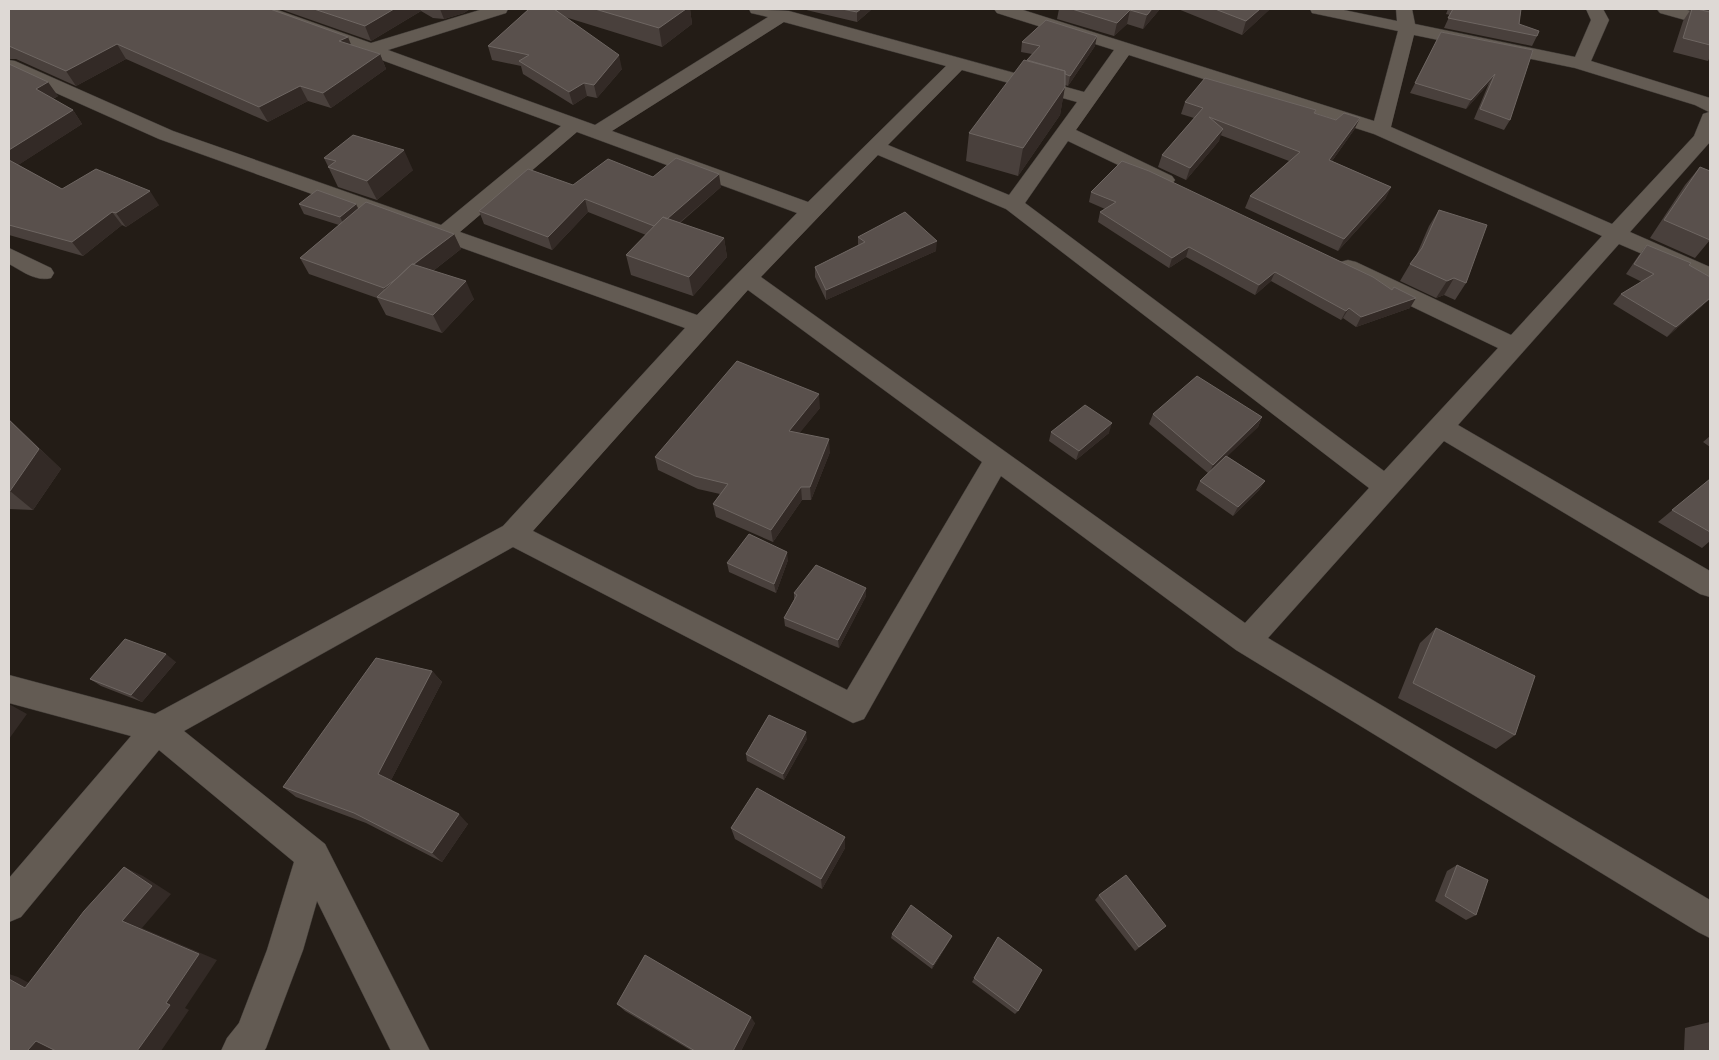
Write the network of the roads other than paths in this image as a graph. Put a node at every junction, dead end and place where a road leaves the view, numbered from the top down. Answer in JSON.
{"nodes":[{"id":1,"x":260,"y":9,"type":"edge"},
{"id":2,"x":500,"y":9,"type":"edge"},
{"id":3,"x":757,"y":9,"type":"edge"},
{"id":4,"x":1002,"y":9,"type":"edge"},
{"id":5,"x":1318,"y":9,"type":"edge"},
{"id":6,"x":1404,"y":9,"type":"edge"},
{"id":7,"x":1595,"y":9,"type":"edge"},
{"id":8,"x":1666,"y":9,"type":"edge"},
{"id":9,"x":783,"y":15,"type":"junction"},
{"id":10,"x":1710,"y":22,"type":"edge"},
{"id":11,"x":1408,"y":29,"type":"junction"},
{"id":12,"x":1125,"y":48,"type":"junction"},
{"id":13,"x":371,"y":50,"type":"junction"},
{"id":14,"x":959,"y":63,"type":"junction"},
{"id":15,"x":1581,"y":64,"type":"junction"},
{"id":16,"x":9,"y":65,"type":"edge"},
{"id":17,"x":1088,"y":98,"type":"junction"},
{"id":18,"x":1710,"y":107,"type":"edge"},
{"id":19,"x":575,"y":124,"type":"junction"},
{"id":20,"x":1381,"y":130,"type":"junction"},
{"id":21,"x":598,"y":132,"type":"junction"},
{"id":22,"x":1064,"y":132,"type":"junction"},
{"id":23,"x":1708,"y":132,"type":"edge"},
{"id":24,"x":875,"y":147,"type":"junction"},
{"id":25,"x":1181,"y":188,"type":"edge"},
{"id":26,"x":1013,"y":204,"type":"junction"},
{"id":27,"x":811,"y":211,"type":"junction"},
{"id":28,"x":445,"y":234,"type":"junction"},
{"id":29,"x":1616,"y":234,"type":"junction"},
{"id":30,"x":9,"y":255,"type":"edge"},
{"id":31,"x":1334,"y":260,"type":"edge"},
{"id":32,"x":43,"y":273,"type":"dead end"},
{"id":33,"x":1710,"y":276,"type":"edge"},
{"id":34,"x":747,"y":278,"type":"junction"},
{"id":35,"x":701,"y":325,"type":"junction"},
{"id":36,"x":1514,"y":346,"type":"junction"},
{"id":37,"x":1440,"y":428,"type":"junction"},
{"id":38,"x":997,"y":459,"type":"junction"},
{"id":39,"x":1386,"y":487,"type":"junction"},
{"id":40,"x":513,"y":534,"type":"junction"},
{"id":41,"x":1710,"y":585,"type":"edge"},
{"id":42,"x":1247,"y":641,"type":"junction"},
{"id":43,"x":9,"y":689,"type":"edge"},
{"id":44,"x":157,"y":729,"type":"junction"},
{"id":45,"x":313,"y":856,"type":"junction"},
{"id":46,"x":9,"y":905,"type":"edge"},
{"id":47,"x":1710,"y":920,"type":"edge"},
{"id":48,"x":240,"y":1051,"type":"edge"},
{"id":49,"x":411,"y":1051,"type":"edge"}],
"edges":[{"from":1,"to":13,"type":"street"},
{"from":2,"to":13,"type":"street"},
{"from":3,"to":9,"type":"street"},
{"from":4,"to":12,"type":"street"},
{"from":5,"to":11,"type":"street"},
{"from":6,"to":11,"type":"street"},
{"from":7,"to":15,"type":"street"},
{"from":8,"to":10,"type":"street"},
{"from":9,"to":14,"type":"street"},
{"from":9,"to":21,"type":"street"},
{"from":11,"to":15,"type":"street"},
{"from":11,"to":20,"type":"street"},
{"from":12,"to":17,"type":"street"},
{"from":12,"to":20,"type":"street"},
{"from":13,"to":19,"type":"street"},
{"from":14,"to":17,"type":"street"},
{"from":14,"to":24,"type":"street"},
{"from":15,"to":18,"type":"street"},
{"from":16,"to":28,"type":"street"},
{"from":17,"to":22,"type":"street"},
{"from":19,"to":21,"type":"street"},
{"from":19,"to":28,"type":"street"},
{"from":20,"to":29,"type":"street"},
{"from":21,"to":27,"type":"street"},
{"from":22,"to":25,"type":"street"},
{"from":22,"to":26,"type":"street"},
{"from":23,"to":29,"type":"street"},
{"from":24,"to":26,"type":"street"},
{"from":24,"to":27,"type":"street"},
{"from":26,"to":39,"type":"street"},
{"from":27,"to":34,"type":"street"},
{"from":28,"to":35,"type":"street"},
{"from":29,"to":33,"type":"street"},
{"from":29,"to":36,"type":"street"},
{"from":30,"to":32,"type":"street"},
{"from":31,"to":36,"type":"street"},
{"from":34,"to":35,"type":"street"},
{"from":34,"to":38,"type":"street"},
{"from":35,"to":40,"type":"street"},
{"from":36,"to":37,"type":"street"},
{"from":37,"to":39,"type":"street"},
{"from":37,"to":41,"type":"street"},
{"from":38,"to":40,"type":"street"},
{"from":38,"to":42,"type":"street"},
{"from":39,"to":42,"type":"street"},
{"from":40,"to":44,"type":"street"},
{"from":42,"to":47,"type":"street"},
{"from":43,"to":44,"type":"street"},
{"from":44,"to":45,"type":"street"},
{"from":44,"to":46,"type":"street"},
{"from":45,"to":48,"type":"street"},
{"from":45,"to":49,"type":"street"}]}
